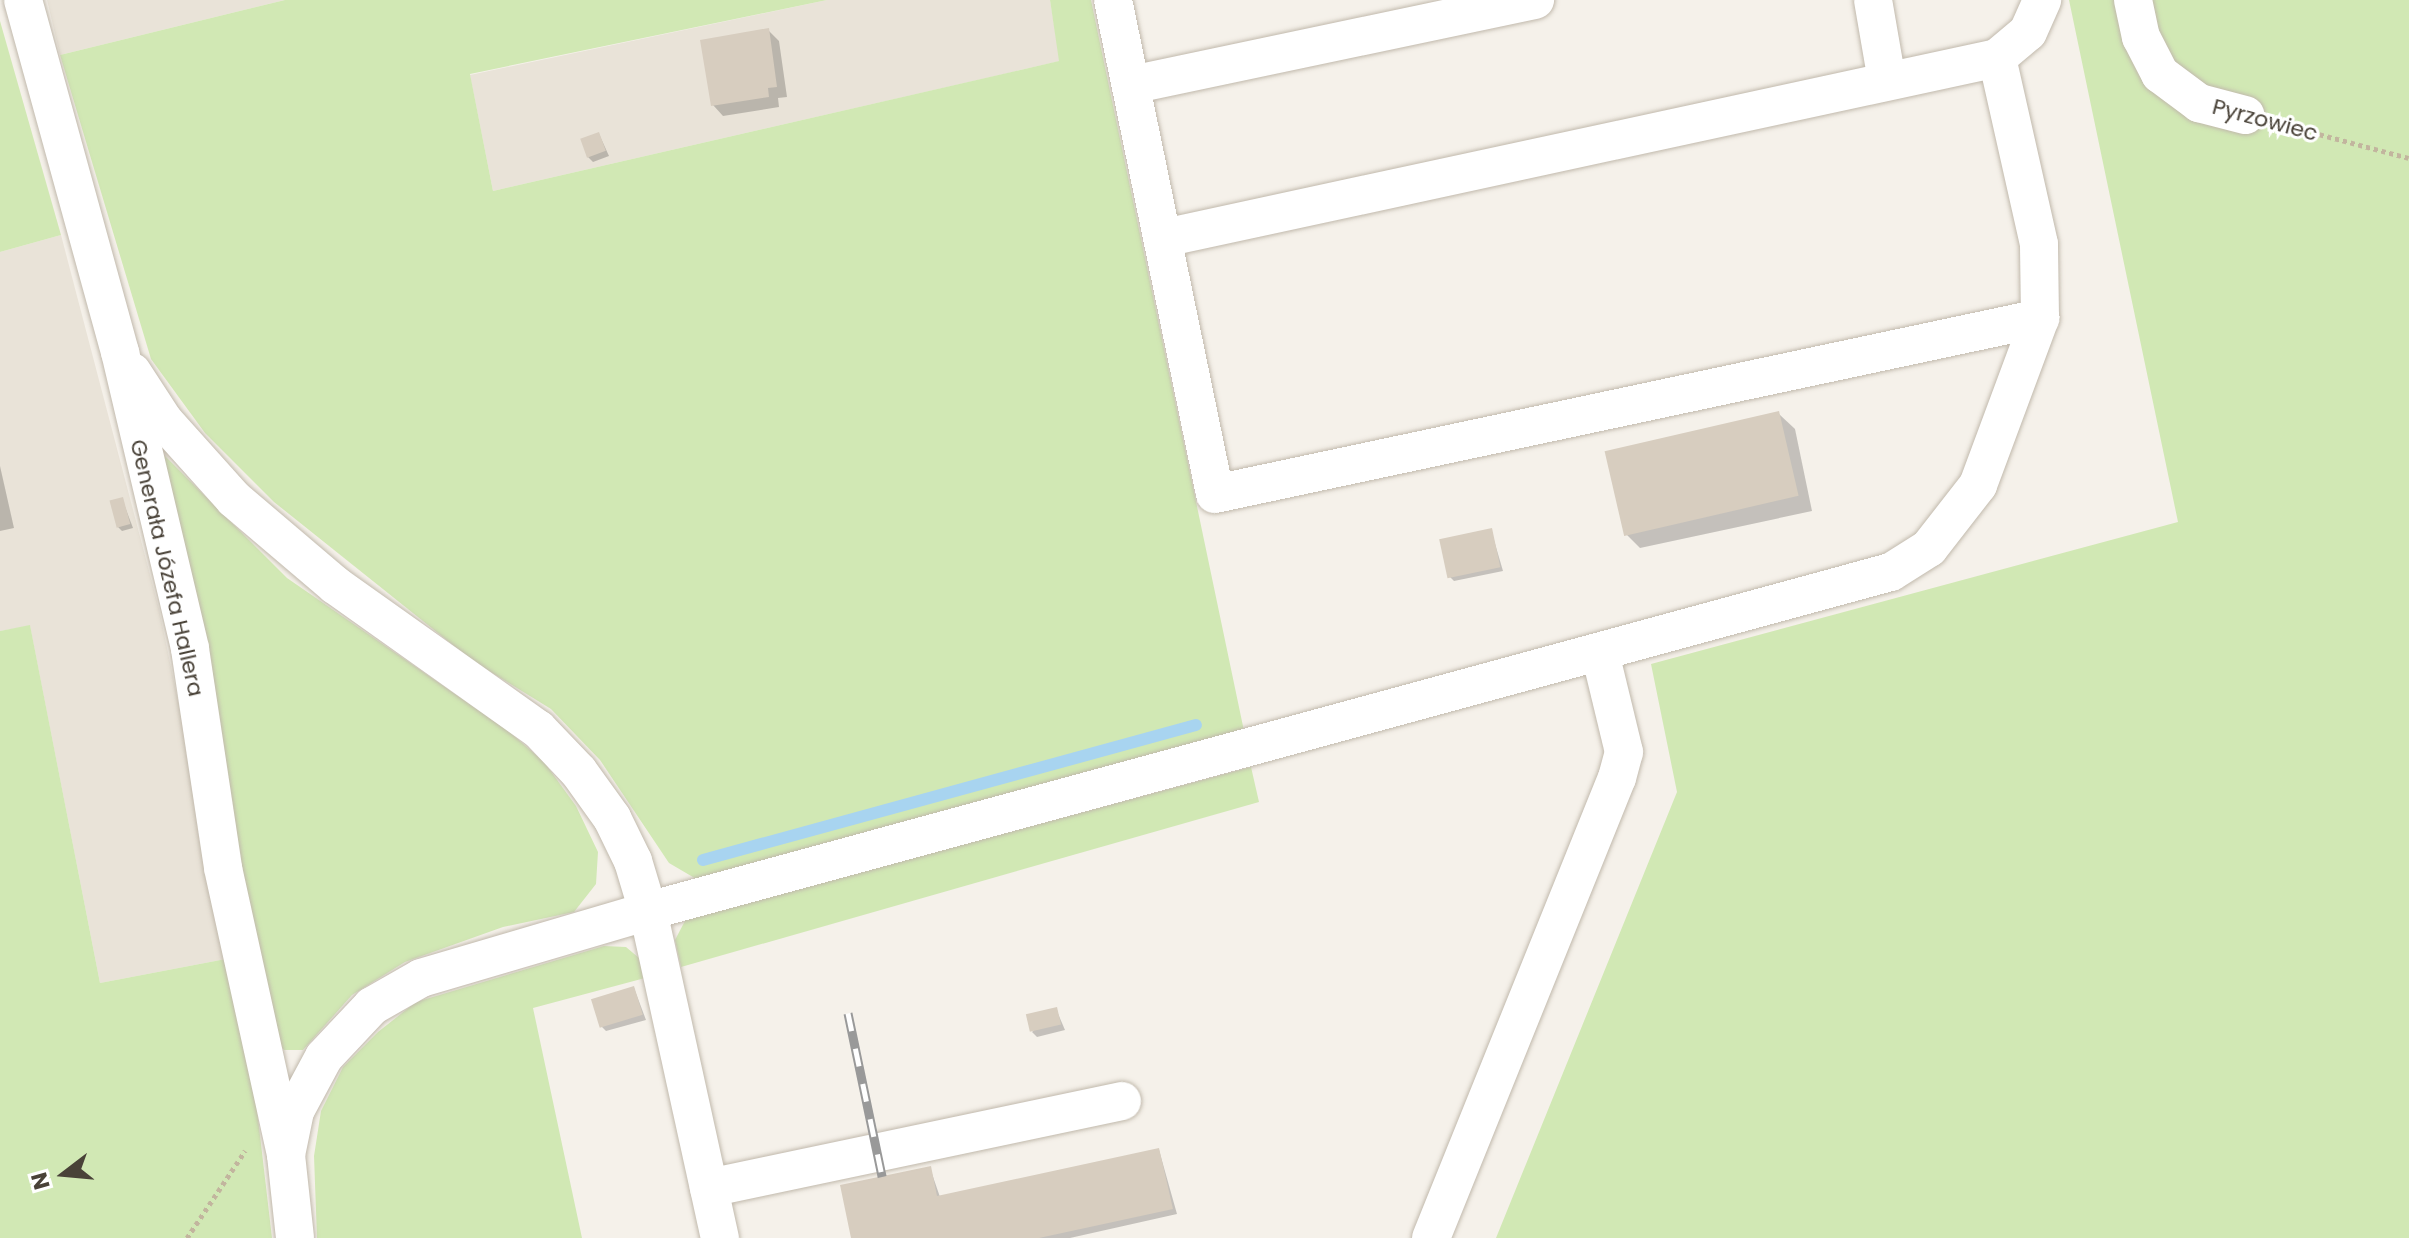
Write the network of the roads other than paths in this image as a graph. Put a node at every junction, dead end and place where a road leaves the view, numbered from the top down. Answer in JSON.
{"nodes":[{"id":1,"x":23,"y":0,"type":"edge"},
{"id":2,"x":1113,"y":0,"type":"edge"},
{"id":3,"x":1535,"y":0,"type":"edge"},
{"id":4,"x":1873,"y":0,"type":"edge"},
{"id":5,"x":2042,"y":0,"type":"edge"},
{"id":6,"x":2133,"y":0,"type":"edge"},
{"id":7,"x":1997,"y":58,"type":"junction"},
{"id":8,"x":1887,"y":81,"type":"junction"},
{"id":9,"x":1131,"y":85,"type":"junction"},
{"id":10,"x":2245,"y":115,"type":"road end"},
{"id":11,"x":1164,"y":238,"type":"junction"},
{"id":12,"x":2040,"y":318,"type":"junction"},
{"id":13,"x":120,"y":352,"type":"junction"},
{"id":14,"x":1600,"y":653,"type":"junction"},
{"id":15,"x":648,"y":911,"type":"junction"},
{"id":16,"x":1122,"y":1101,"type":"dead end"},
{"id":17,"x":286,"y":1155,"type":"junction"},
{"id":18,"x":709,"y":1188,"type":"junction"},
{"id":19,"x":295,"y":1238,"type":"edge"},
{"id":20,"x":720,"y":1238,"type":"edge"},
{"id":21,"x":1431,"y":1238,"type":"edge"}],
"edges":[{"from":1,"to":13,"type":"street","name":"Generała Józefa Hallera"},
{"from":2,"to":9,"type":"street"},
{"from":3,"to":9,"type":"street"},
{"from":4,"to":8,"type":"street"},
{"from":5,"to":7,"type":"street"},
{"from":6,"to":10,"type":"street","name":"Pyrzowiec"},
{"from":7,"to":8,"type":"street"},
{"from":7,"to":12,"type":"street"},
{"from":8,"to":11,"type":"street"},
{"from":9,"to":11,"type":"street"},
{"from":11,"to":12,"type":"street"},
{"from":12,"to":14,"type":"street"},
{"from":13,"to":15,"type":"street"},
{"from":13,"to":17,"type":"street","name":"Generała Józefa Hallera"},
{"from":14,"to":15,"type":"street"},
{"from":14,"to":21,"type":"street"},
{"from":15,"to":17,"type":"street"},
{"from":15,"to":18,"type":"street"},
{"from":16,"to":18,"type":"street"},
{"from":17,"to":19,"type":"street","name":"Generała Józefa Hallera"},
{"from":18,"to":20,"type":"street"}]}
